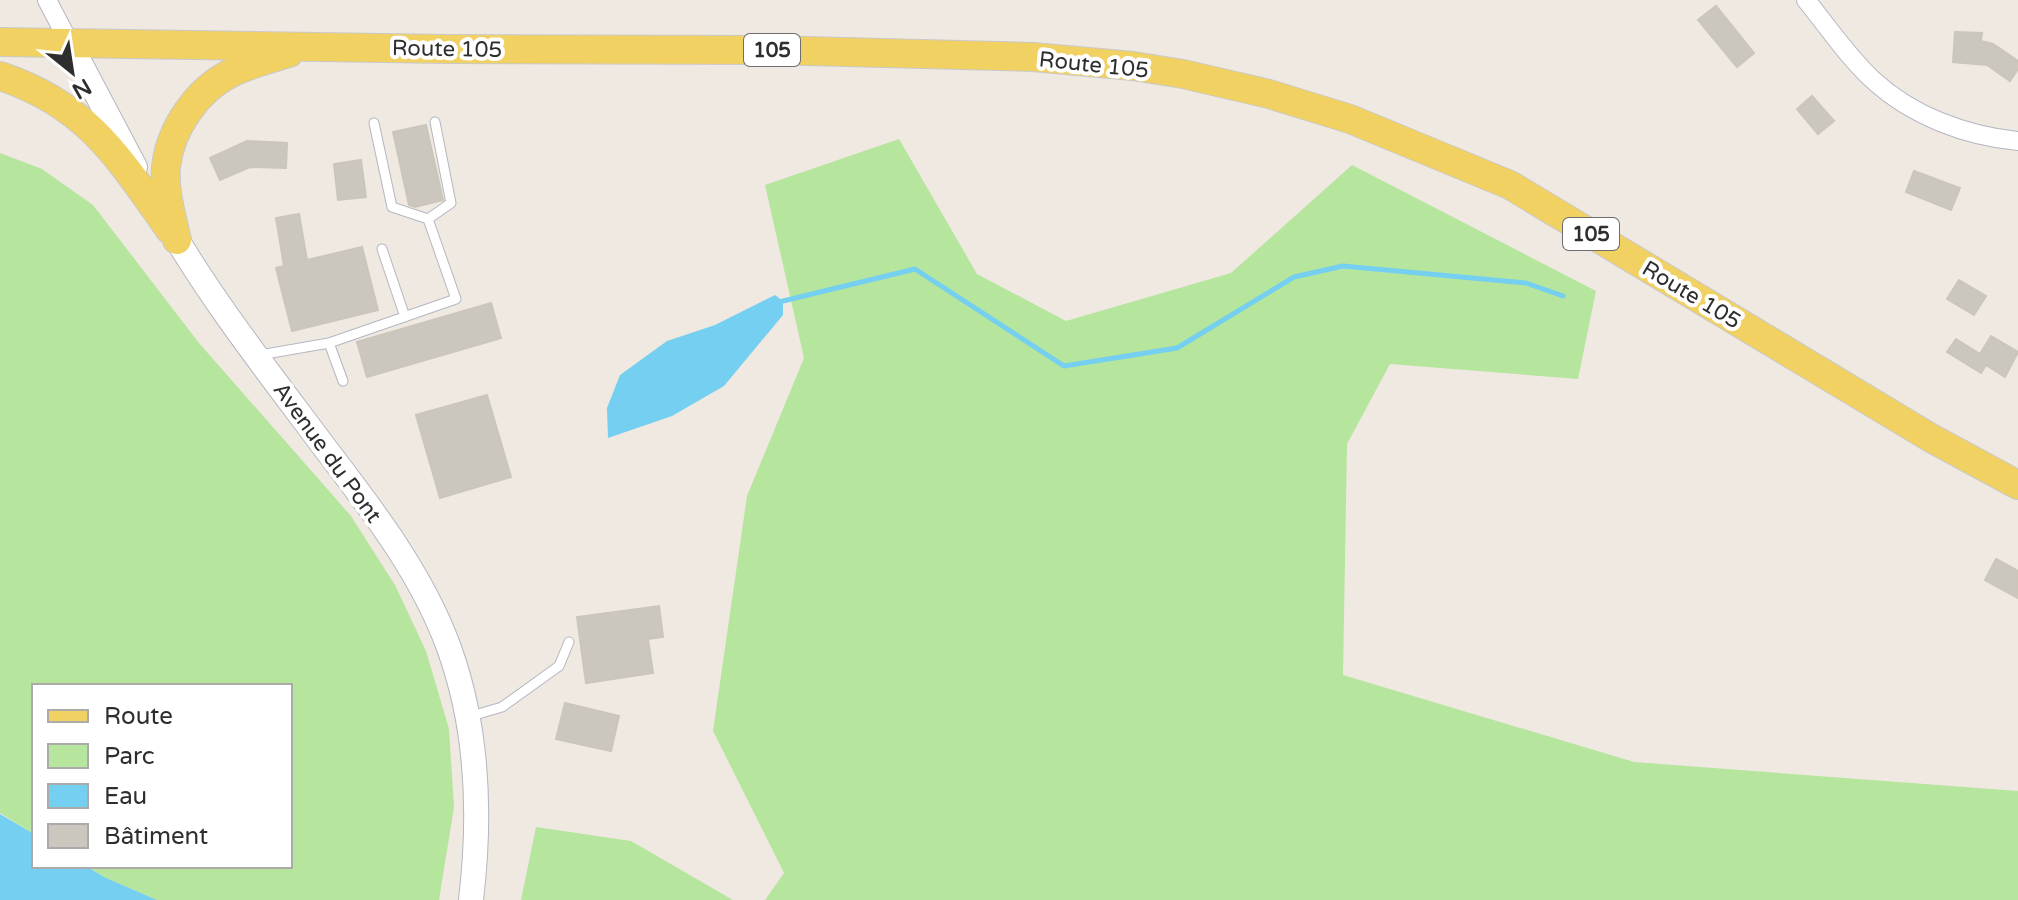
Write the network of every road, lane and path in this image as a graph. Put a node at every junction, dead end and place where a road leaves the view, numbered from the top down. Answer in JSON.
{"nodes":[{"id":1,"x":47,"y":0,"type":"edge"},
{"id":2,"x":1806,"y":0,"type":"edge"},
{"id":3,"x":0,"y":42,"type":"edge"},
{"id":4,"x":69,"y":42,"type":"junction"},
{"id":5,"x":316,"y":45,"type":"junction"},
{"id":6,"x":0,"y":76,"type":"edge"},
{"id":7,"x":435,"y":122,"type":"dead end"},
{"id":8,"x":374,"y":123,"type":"dead end"},
{"id":9,"x":2018,"y":141,"type":"edge"},
{"id":10,"x":428,"y":219,"type":"junction"},
{"id":11,"x":177,"y":240,"type":"junction"},
{"id":12,"x":382,"y":249,"type":"dead end"},
{"id":13,"x":405,"y":317,"type":"junction"},
{"id":14,"x":329,"y":343,"type":"junction"},
{"id":15,"x":257,"y":356,"type":"junction"},
{"id":16,"x":343,"y":381,"type":"dead end"},
{"id":17,"x":2018,"y":485,"type":"edge"},
{"id":18,"x":569,"y":642,"type":"dead end"},
{"id":19,"x":468,"y":717,"type":"junction"},
{"id":20,"x":471,"y":900,"type":"edge"}],
"edges":[{"from":1,"to":4,"type":"street"},
{"from":2,"to":9,"type":"street"},
{"from":3,"to":4,"type":"main road","number":"105"},
{"from":4,"to":5,"type":"main road","name":"Route 105","number":"105"},
{"from":4,"to":11,"type":"main road","name":"Avenue du Pont"},
{"from":5,"to":11,"type":"main road"},
{"from":5,"to":17,"type":"main road","name":"Route 105","number":"105"},
{"from":6,"to":11,"type":"main road"},
{"from":7,"to":10,"type":"lane"},
{"from":8,"to":10,"type":"lane"},
{"from":10,"to":13,"type":"lane"},
{"from":11,"to":15,"type":"main road","name":"Avenue du Pont"},
{"from":12,"to":13,"type":"lane"},
{"from":13,"to":14,"type":"lane"},
{"from":14,"to":15,"type":"lane"},
{"from":14,"to":16,"type":"lane"},
{"from":15,"to":19,"type":"main road","name":"Avenue du Pont"},
{"from":18,"to":19,"type":"lane"},
{"from":19,"to":20,"type":"main road","name":"Avenue du Pont"}]}
